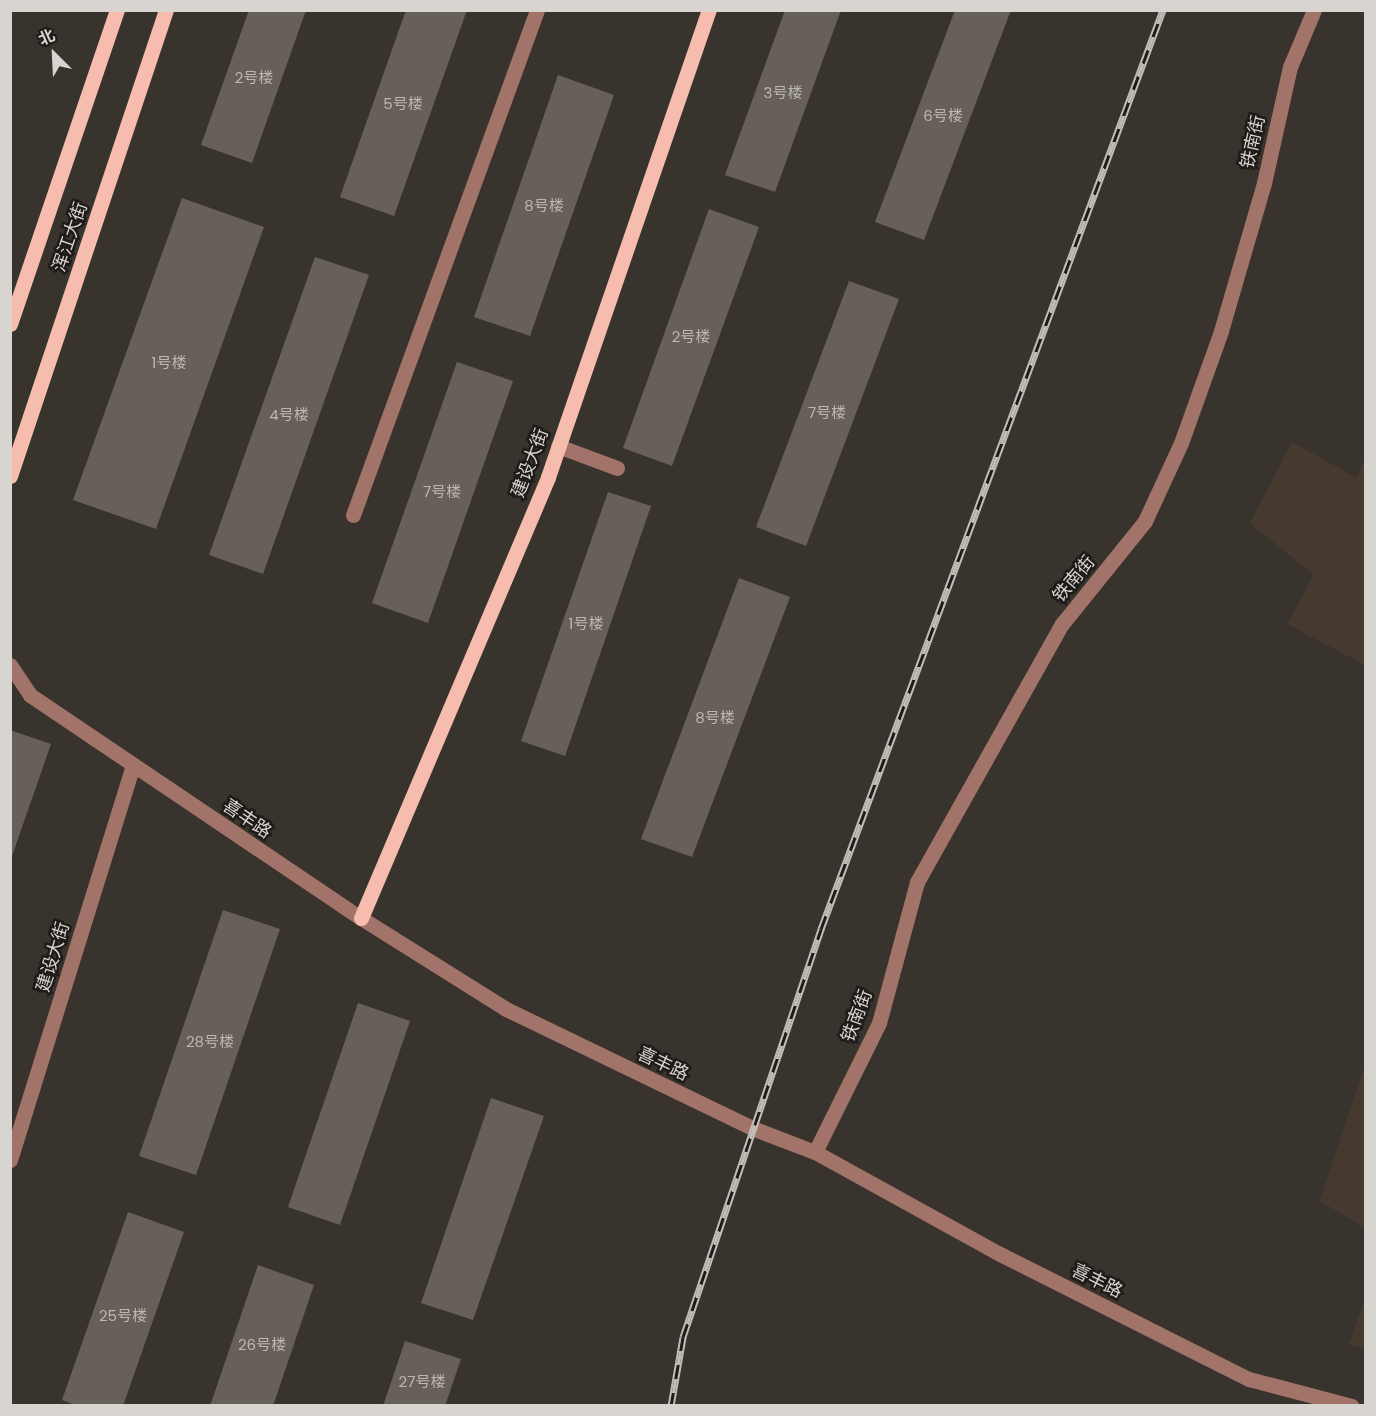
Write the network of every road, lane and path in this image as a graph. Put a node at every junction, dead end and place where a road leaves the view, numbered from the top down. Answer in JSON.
{"nodes":[{"id":1,"x":117,"y":10,"type":"edge"},
{"id":2,"x":166,"y":10,"type":"edge"},
{"id":3,"x":537,"y":10,"type":"edge"},
{"id":4,"x":709,"y":10,"type":"edge"},
{"id":5,"x":1314,"y":10,"type":"edge"},
{"id":6,"x":10,"y":324,"type":"edge"},
{"id":7,"x":558,"y":446,"type":"junction"},
{"id":8,"x":617,"y":468,"type":"dead end"},
{"id":9,"x":10,"y":476,"type":"edge"},
{"id":10,"x":353,"y":515,"type":"dead end"},
{"id":11,"x":10,"y":665,"type":"edge"},
{"id":12,"x":133,"y":766,"type":"junction"},
{"id":13,"x":361,"y":918,"type":"junction"},
{"id":14,"x":815,"y":1152,"type":"junction"},
{"id":15,"x":10,"y":1160,"type":"edge"},
{"id":16,"x":1352,"y":1406,"type":"edge"}],
"edges":[{"from":1,"to":6,"type":"main road","name":"浑江大街"},
{"from":2,"to":9,"type":"main road","name":"浑江大街"},
{"from":3,"to":10,"type":"street"},
{"from":4,"to":7,"type":"main road","name":"建设大街"},
{"from":5,"to":14,"type":"street","name":"铁南街"},
{"from":7,"to":8,"type":"street"},
{"from":7,"to":13,"type":"main road","name":"建设大街"},
{"from":11,"to":12,"type":"street","name":"喜丰路"},
{"from":12,"to":13,"type":"street","name":"喜丰路"},
{"from":12,"to":15,"type":"street","name":"建设大街"},
{"from":13,"to":14,"type":"street","name":"喜丰路"},
{"from":14,"to":16,"type":"street","name":"喜丰路"}]}
